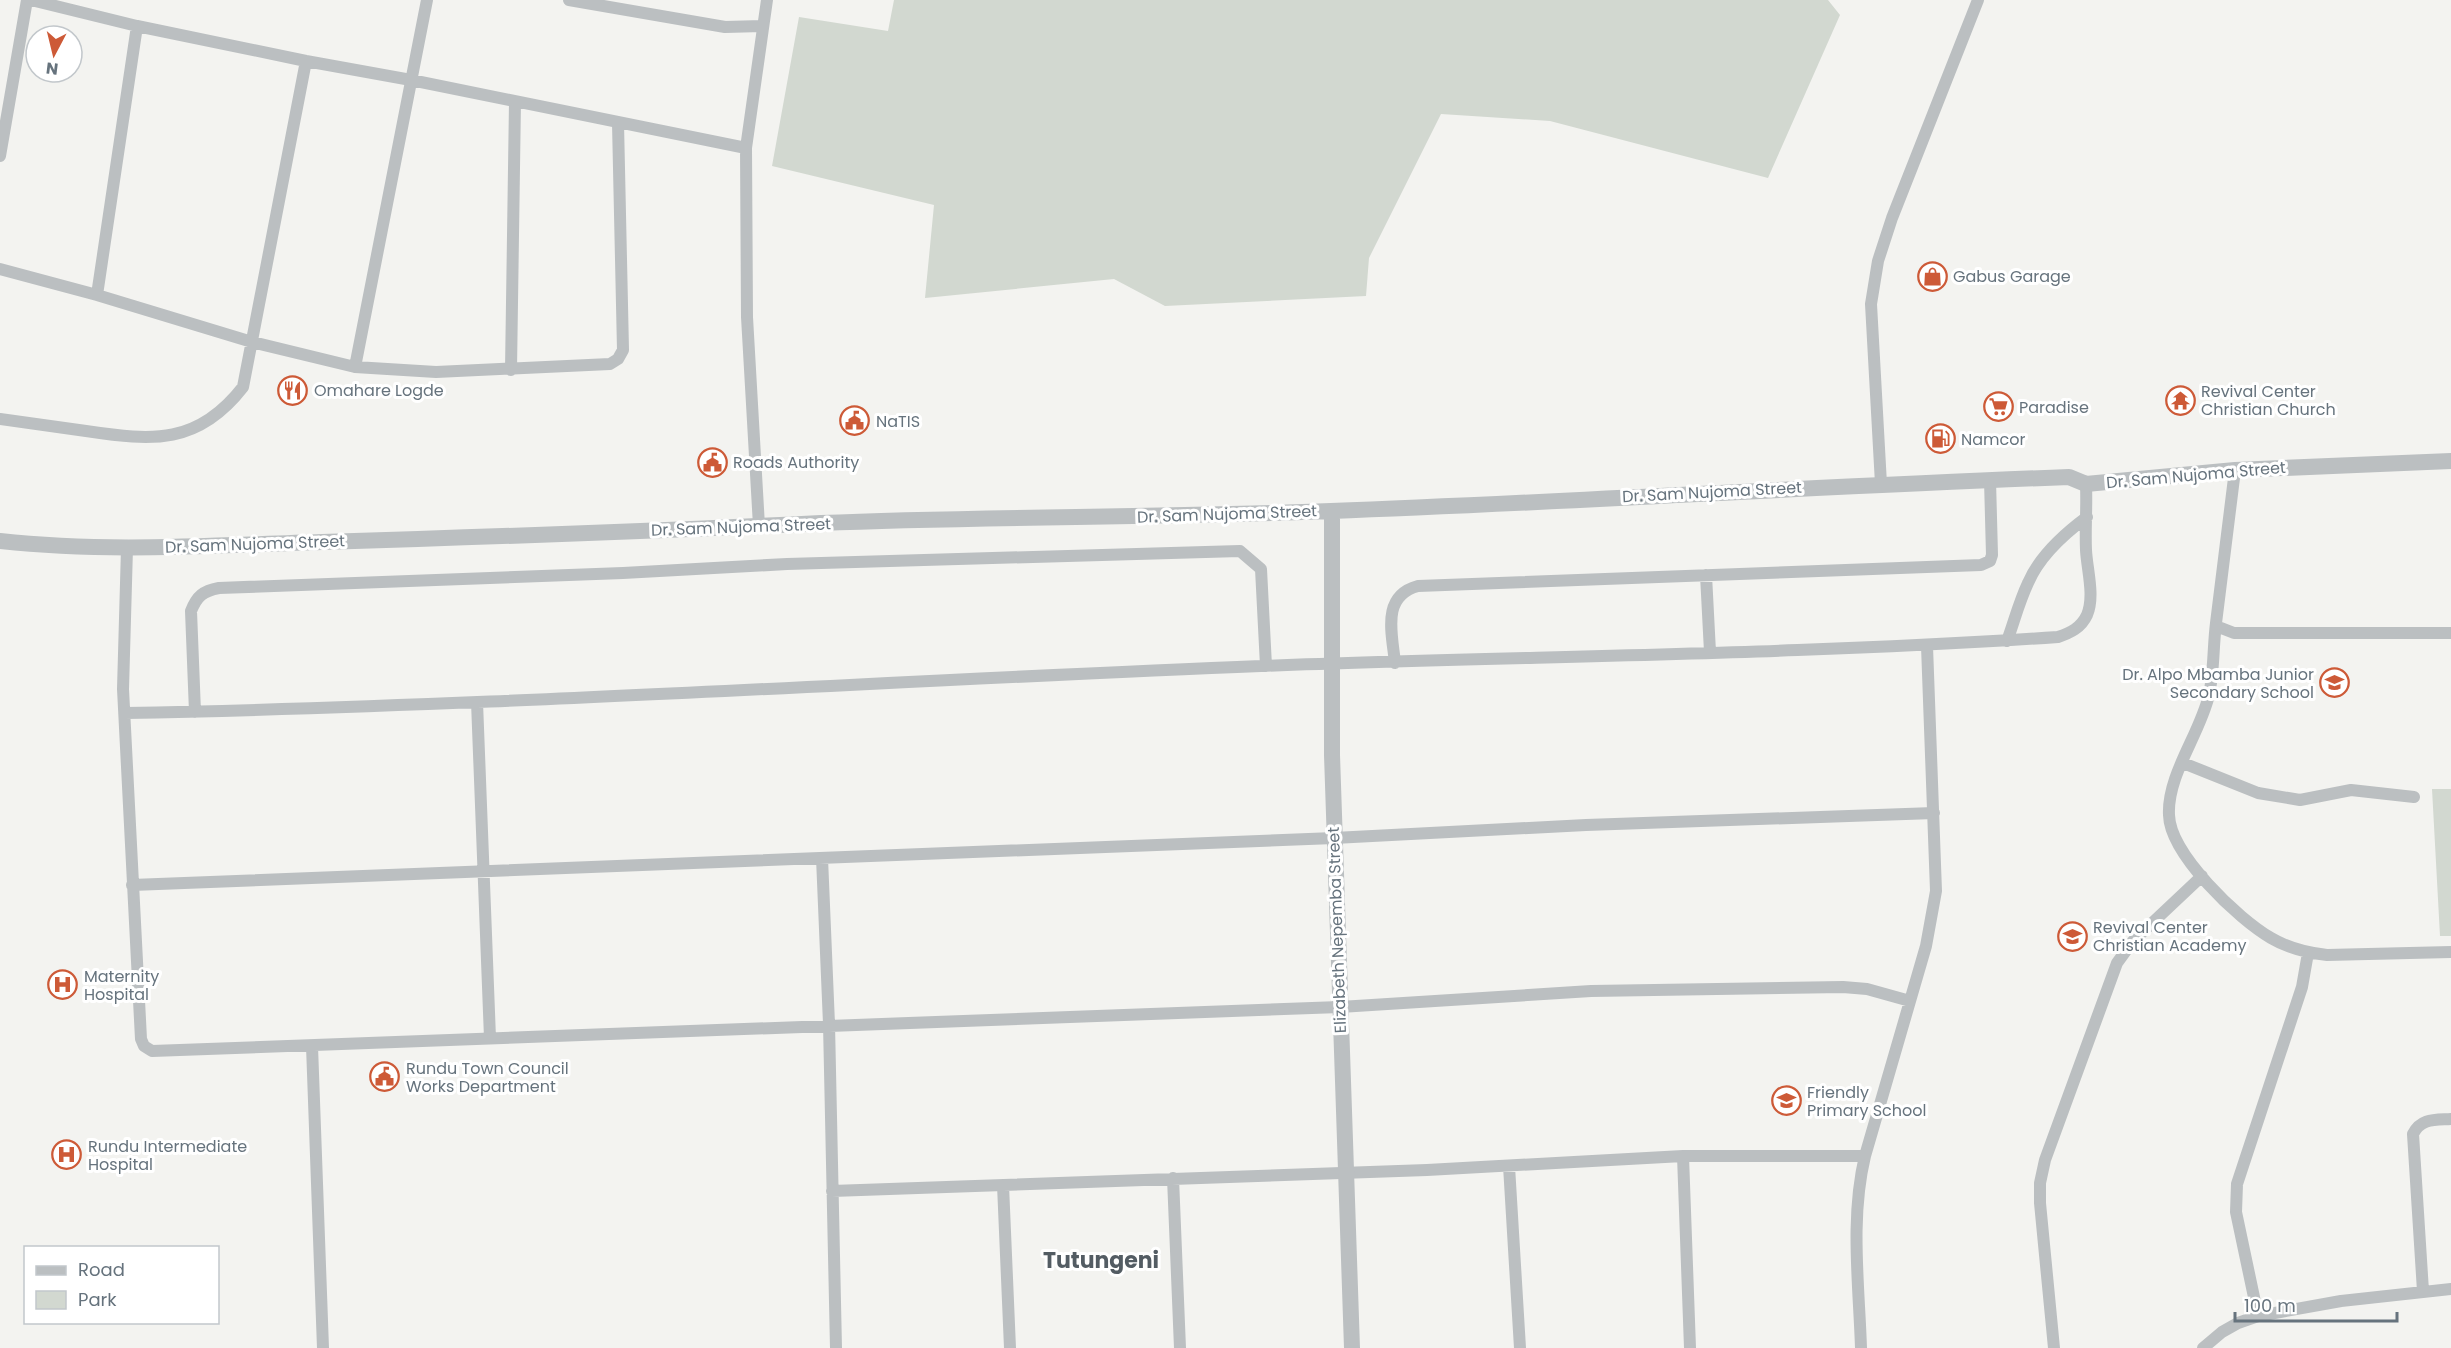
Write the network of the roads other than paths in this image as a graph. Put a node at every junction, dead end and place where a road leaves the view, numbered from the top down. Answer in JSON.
{"nodes":[{"id":1,"x":29,"y":0,"type":"edge"},
{"id":2,"x":426,"y":0,"type":"edge"},
{"id":3,"x":569,"y":0,"type":"edge"},
{"id":4,"x":767,"y":0,"type":"edge"},
{"id":5,"x":1978,"y":0,"type":"edge"},
{"id":6,"x":137,"y":26,"type":"junction"},
{"id":7,"x":762,"y":26,"type":"junction"},
{"id":8,"x":306,"y":61,"type":"junction"},
{"id":9,"x":411,"y":80,"type":"junction"},
{"id":10,"x":515,"y":101,"type":"junction"},
{"id":11,"x":618,"y":123,"type":"junction"},
{"id":12,"x":746,"y":148,"type":"junction"},
{"id":13,"x":0,"y":156,"type":"edge"},
{"id":14,"x":0,"y":269,"type":"edge"},
{"id":15,"x":97,"y":295,"type":"junction"},
{"id":16,"x":252,"y":342,"type":"junction"},
{"id":17,"x":356,"y":367,"type":"junction"},
{"id":18,"x":511,"y":370,"type":"junction"},
{"id":19,"x":0,"y":419,"type":"edge"},
{"id":20,"x":2451,"y":461,"type":"edge"},
{"id":21,"x":2235,"y":470,"type":"junction"},
{"id":22,"x":1990,"y":480,"type":"junction"},
{"id":23,"x":1881,"y":484,"type":"junction"},
{"id":24,"x":2086,"y":484,"type":"junction"},
{"id":25,"x":1332,"y":511,"type":"junction"},
{"id":26,"x":2087,"y":517,"type":"junction"},
{"id":27,"x":759,"y":526,"type":"junction"},
{"id":28,"x":0,"y":541,"type":"edge"},
{"id":29,"x":127,"y":548,"type":"junction"},
{"id":30,"x":1706,"y":575,"type":"junction"},
{"id":31,"x":2216,"y":626,"type":"junction"},
{"id":32,"x":2451,"y":633,"type":"edge"},
{"id":33,"x":2007,"y":641,"type":"junction"},
{"id":34,"x":1927,"y":646,"type":"junction"},
{"id":35,"x":1710,"y":652,"type":"junction"},
{"id":36,"x":1395,"y":663,"type":"junction"},
{"id":37,"x":1332,"y":664,"type":"junction"},
{"id":38,"x":1266,"y":666,"type":"junction"},
{"id":39,"x":477,"y":702,"type":"junction"},
{"id":40,"x":195,"y":712,"type":"junction"},
{"id":41,"x":125,"y":713,"type":"junction"},
{"id":42,"x":2183,"y":763,"type":"junction"},
{"id":43,"x":2414,"y":797,"type":"dead end"},
{"id":44,"x":1934,"y":813,"type":"junction"},
{"id":45,"x":1334,"y":838,"type":"junction"},
{"id":46,"x":822,"y":858,"type":"junction"},
{"id":47,"x":484,"y":871,"type":"junction"},
{"id":48,"x":2202,"y":876,"type":"junction"},
{"id":49,"x":132,"y":885,"type":"junction"},
{"id":50,"x":2451,"y":952,"type":"edge"},
{"id":51,"x":2308,"y":953,"type":"junction"},
{"id":52,"x":1910,"y":1001,"type":"junction"},
{"id":53,"x":1340,"y":1006,"type":"junction"},
{"id":54,"x":829,"y":1024,"type":"junction"},
{"id":55,"x":490,"y":1038,"type":"junction"},
{"id":56,"x":312,"y":1046,"type":"junction"},
{"id":57,"x":2451,"y":1119,"type":"edge"},
{"id":58,"x":1683,"y":1156,"type":"junction"},
{"id":59,"x":1865,"y":1156,"type":"junction"},
{"id":60,"x":1509,"y":1166,"type":"junction"},
{"id":61,"x":1346,"y":1173,"type":"junction"},
{"id":62,"x":1173,"y":1178,"type":"junction"},
{"id":63,"x":1003,"y":1185,"type":"junction"},
{"id":64,"x":832,"y":1191,"type":"junction"},
{"id":65,"x":2451,"y":1289,"type":"edge"},
{"id":66,"x":2423,"y":1291,"type":"junction"},
{"id":67,"x":2258,"y":1316,"type":"junction"},
{"id":68,"x":323,"y":1348,"type":"edge"},
{"id":69,"x":836,"y":1348,"type":"edge"},
{"id":70,"x":1010,"y":1348,"type":"edge"},
{"id":71,"x":1180,"y":1348,"type":"edge"},
{"id":72,"x":1352,"y":1348,"type":"edge"},
{"id":73,"x":1520,"y":1348,"type":"edge"},
{"id":74,"x":1690,"y":1348,"type":"edge"},
{"id":75,"x":1861,"y":1348,"type":"edge"},
{"id":76,"x":2054,"y":1348,"type":"edge"},
{"id":77,"x":2203,"y":1348,"type":"edge"}],
"edges":[{"from":1,"to":6,"type":"street"},
{"from":1,"to":13,"type":"street"},
{"from":2,"to":9,"type":"street"},
{"from":3,"to":7,"type":"street"},
{"from":4,"to":7,"type":"street"},
{"from":5,"to":23,"type":"street"},
{"from":6,"to":8,"type":"street"},
{"from":6,"to":15,"type":"street"},
{"from":7,"to":12,"type":"street"},
{"from":8,"to":9,"type":"street"},
{"from":8,"to":16,"type":"street"},
{"from":9,"to":10,"type":"street"},
{"from":9,"to":17,"type":"street"},
{"from":10,"to":11,"type":"street"},
{"from":10,"to":18,"type":"street"},
{"from":11,"to":12,"type":"street"},
{"from":11,"to":18,"type":"street"},
{"from":12,"to":27,"type":"street"},
{"from":14,"to":15,"type":"street"},
{"from":15,"to":16,"type":"street"},
{"from":16,"to":17,"type":"street"},
{"from":16,"to":19,"type":"street"},
{"from":17,"to":18,"type":"street"},
{"from":20,"to":21,"type":"street","name":"Dr. Sam Nujoma Street"},
{"from":21,"to":24,"type":"street","name":"Dr. Sam Nujoma Street"},
{"from":21,"to":31,"type":"street"},
{"from":22,"to":23,"type":"street","name":"Dr. Sam Nujoma Street"},
{"from":22,"to":24,"type":"street","name":"Dr. Sam Nujoma Street"},
{"from":22,"to":30,"type":"street"},
{"from":23,"to":25,"type":"street","name":"Dr. Sam Nujoma Street"},
{"from":24,"to":26,"type":"street"},
{"from":25,"to":27,"type":"street","name":"Dr. Sam Nujoma Street"},
{"from":25,"to":37,"type":"street","name":"Elizabeth Nepemba Street"},
{"from":26,"to":33,"type":"street"},
{"from":26,"to":33,"type":"street"},
{"from":27,"to":29,"type":"street","name":"Dr. Sam Nujoma Street"},
{"from":28,"to":29,"type":"street","name":"Dr. Sam Nujoma Street"},
{"from":29,"to":41,"type":"street"},
{"from":30,"to":35,"type":"street"},
{"from":30,"to":36,"type":"street"},
{"from":31,"to":32,"type":"street"},
{"from":31,"to":42,"type":"street"},
{"from":33,"to":34,"type":"street"},
{"from":34,"to":35,"type":"street"},
{"from":34,"to":44,"type":"street"},
{"from":35,"to":36,"type":"street"},
{"from":36,"to":37,"type":"street"},
{"from":37,"to":38,"type":"street"},
{"from":37,"to":45,"type":"street","name":"Elizabeth Nepemba Street"},
{"from":38,"to":39,"type":"street"},
{"from":38,"to":40,"type":"street"},
{"from":39,"to":40,"type":"street"},
{"from":39,"to":47,"type":"street"},
{"from":40,"to":41,"type":"street"},
{"from":41,"to":49,"type":"street"},
{"from":42,"to":43,"type":"street"},
{"from":42,"to":48,"type":"street"},
{"from":44,"to":45,"type":"street"},
{"from":44,"to":52,"type":"street"},
{"from":45,"to":46,"type":"street"},
{"from":45,"to":53,"type":"street","name":"Elizabeth Nepemba Street"},
{"from":46,"to":47,"type":"street"},
{"from":46,"to":54,"type":"street"},
{"from":47,"to":49,"type":"street"},
{"from":47,"to":55,"type":"street"},
{"from":48,"to":51,"type":"street"},
{"from":48,"to":76,"type":"street"},
{"from":49,"to":56,"type":"street"},
{"from":50,"to":51,"type":"street"},
{"from":51,"to":67,"type":"street"},
{"from":52,"to":53,"type":"street"},
{"from":52,"to":59,"type":"street"},
{"from":53,"to":54,"type":"street"},
{"from":53,"to":61,"type":"street","name":"Elizabeth Nepemba Street"},
{"from":54,"to":55,"type":"street"},
{"from":54,"to":64,"type":"street"},
{"from":55,"to":56,"type":"street"},
{"from":56,"to":68,"type":"street"},
{"from":57,"to":66,"type":"street"},
{"from":58,"to":59,"type":"street"},
{"from":58,"to":60,"type":"street"},
{"from":58,"to":74,"type":"street"},
{"from":59,"to":75,"type":"street"},
{"from":60,"to":61,"type":"street"},
{"from":60,"to":73,"type":"street"},
{"from":61,"to":62,"type":"street"},
{"from":61,"to":72,"type":"street","name":"Elizabeth Nepemba Street"},
{"from":62,"to":63,"type":"street"},
{"from":62,"to":71,"type":"street"},
{"from":63,"to":64,"type":"street"},
{"from":63,"to":70,"type":"street"},
{"from":64,"to":69,"type":"street"},
{"from":65,"to":66,"type":"street"},
{"from":66,"to":67,"type":"street"},
{"from":67,"to":77,"type":"street"}]}
